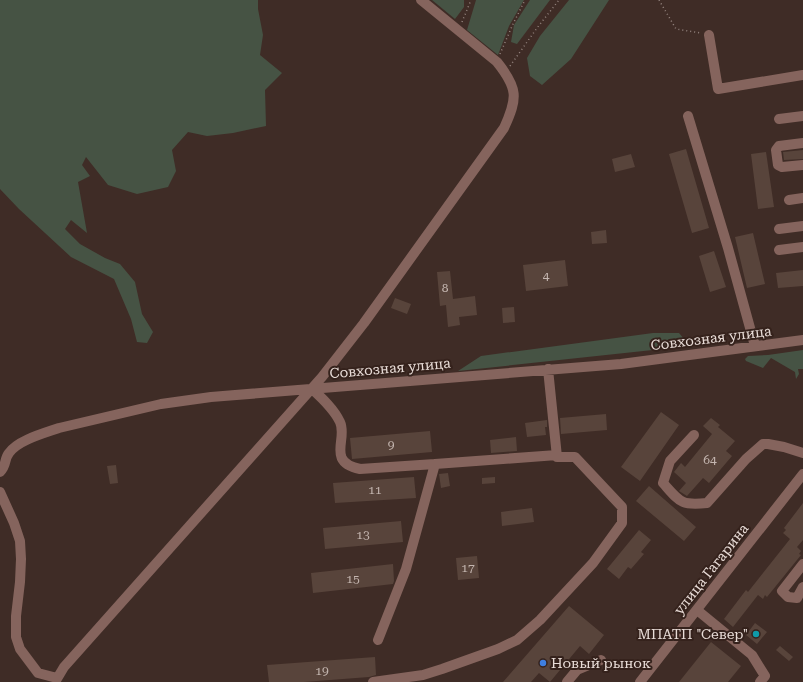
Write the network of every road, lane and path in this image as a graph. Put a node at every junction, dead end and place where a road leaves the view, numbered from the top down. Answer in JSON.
{"nodes":[{"id":1,"x":421,"y":0,"type":"edge"},
{"id":2,"x":471,"y":0,"type":"edge"},
{"id":3,"x":525,"y":0,"type":"edge"},
{"id":4,"x":559,"y":0,"type":"edge"},
{"id":5,"x":659,"y":0,"type":"edge"},
{"id":6,"x":459,"y":31,"type":"junction"},
{"id":7,"x":709,"y":35,"type":"joint"},
{"id":8,"x":496,"y":62,"type":"junction"},
{"id":9,"x":506,"y":73,"type":"junction"},
{"id":10,"x":803,"y":75,"type":"edge"},
{"id":11,"x":688,"y":116,"type":"dead end"},
{"id":12,"x":803,"y":116,"type":"edge"},
{"id":13,"x":779,"y":119,"type":"dead end"},
{"id":14,"x":803,"y":143,"type":"edge"},
{"id":15,"x":803,"y":165,"type":"edge"},
{"id":16,"x":803,"y":198,"type":"edge"},
{"id":17,"x":789,"y":200,"type":"dead end"},
{"id":18,"x":803,"y":226,"type":"edge"},
{"id":19,"x":779,"y":229,"type":"dead end"},
{"id":20,"x":803,"y":247,"type":"edge"},
{"id":21,"x":779,"y":250,"type":"dead end"},
{"id":22,"x":803,"y":340,"type":"edge"},
{"id":23,"x":755,"y":346,"type":"junction"},
{"id":24,"x":548,"y":369,"type":"junction"},
{"id":25,"x":312,"y":389,"type":"junction"},
{"id":26,"x":694,"y":435,"type":"dead end"},
{"id":27,"x":803,"y":453,"type":"edge"},
{"id":28,"x":557,"y":455,"type":"junction"},
{"id":29,"x":434,"y":464,"type":"junction"},
{"id":30,"x":0,"y":472,"type":"edge"},
{"id":31,"x":803,"y":474,"type":"edge"},
{"id":32,"x":0,"y":493,"type":"edge"},
{"id":33,"x":802,"y":569,"type":"edge"},
{"id":34,"x":803,"y":587,"type":"edge"},
{"id":35,"x":697,"y":610,"type":"junction"},
{"id":36,"x":378,"y":640,"type":"dead end"},
{"id":37,"x":601,"y":660,"type":"dead end"},
{"id":38,"x":56,"y":680,"type":"edge"},
{"id":39,"x":373,"y":682,"type":"edge"},
{"id":40,"x":567,"y":682,"type":"edge"},
{"id":41,"x":640,"y":682,"type":"edge"},
{"id":42,"x":760,"y":682,"type":"edge"}],
"edges":[{"from":1,"to":6,"type":"street"},
{"from":2,"to":6,"type":"path"},
{"from":3,"to":8,"type":"path"},
{"from":4,"to":9,"type":"path"},
{"from":5,"to":7,"type":"path"},
{"from":6,"to":8,"type":"street"},
{"from":7,"to":10,"type":"street"},
{"from":8,"to":9,"type":"street"},
{"from":9,"to":25,"type":"street"},
{"from":11,"to":23,"type":"street"},
{"from":12,"to":13,"type":"street"},
{"from":14,"to":15,"type":"street"},
{"from":16,"to":17,"type":"street"},
{"from":18,"to":19,"type":"street"},
{"from":20,"to":21,"type":"street"},
{"from":22,"to":23,"type":"street","name":"Совхозная улица"},
{"from":23,"to":24,"type":"street","name":"Совхозная улица"},
{"from":24,"to":25,"type":"street","name":"Совхозная улица"},
{"from":24,"to":28,"type":"street"},
{"from":25,"to":29,"type":"street"},
{"from":25,"to":30,"type":"street","name":"Совхозная улица"},
{"from":25,"to":38,"type":"street"},
{"from":26,"to":27,"type":"street"},
{"from":28,"to":29,"type":"street"},
{"from":28,"to":39,"type":"street"},
{"from":29,"to":36,"type":"street"},
{"from":31,"to":35,"type":"street","name":"улица Гагарина"},
{"from":32,"to":38,"type":"street"},
{"from":33,"to":34,"type":"street"},
{"from":35,"to":41,"type":"street","name":"улица Гагарина"},
{"from":35,"to":42,"type":"street"},
{"from":37,"to":40,"type":"street"}]}
